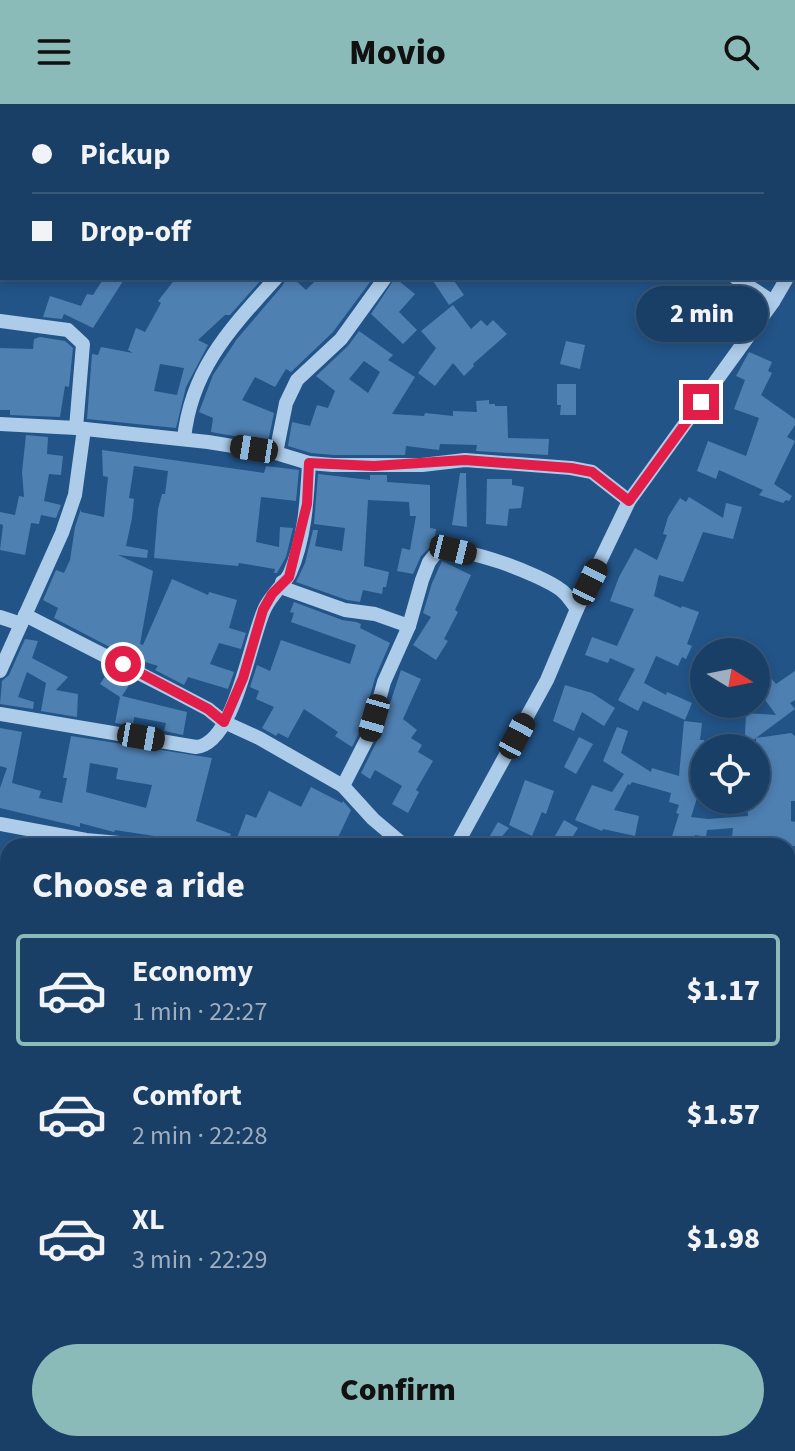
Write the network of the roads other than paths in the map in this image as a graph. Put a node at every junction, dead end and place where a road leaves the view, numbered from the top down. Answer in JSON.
{"nodes":[{"id":1,"x":274,"y":280,"type":"edge"},
{"id":2,"x":384,"y":280,"type":"edge"},
{"id":3,"x":739,"y":280,"type":"edge"},
{"id":4,"x":786,"y":280,"type":"edge"},
{"id":5,"x":773,"y":302,"type":"junction"},
{"id":6,"x":0,"y":321,"type":"edge"},
{"id":7,"x":0,"y":424,"type":"edge"},
{"id":8,"x":80,"y":428,"type":"junction"},
{"id":9,"x":184,"y":439,"type":"junction"},
{"id":10,"x":276,"y":453,"type":"junction"},
{"id":11,"x":309,"y":463,"type":"junction"},
{"id":12,"x":629,"y":501,"type":"junction"},
{"id":13,"x":282,"y":582,"type":"junction"},
{"id":14,"x":577,"y":609,"type":"junction"},
{"id":15,"x":0,"y":617,"type":"edge"},
{"id":16,"x":23,"y":619,"type":"junction"},
{"id":17,"x":409,"y":626,"type":"junction"},
{"id":18,"x":0,"y":671,"type":"edge"},
{"id":19,"x":0,"y":714,"type":"edge"},
{"id":20,"x":224,"y":722,"type":"junction"},
{"id":21,"x":343,"y":786,"type":"junction"},
{"id":22,"x":0,"y":824,"type":"edge"},
{"id":23,"x":75,"y":838,"type":"edge"},
{"id":24,"x":396,"y":838,"type":"edge"},
{"id":25,"x":460,"y":838,"type":"edge"}],
"edges":[{"from":1,"to":9,"type":"street"},
{"from":2,"to":10,"type":"street"},
{"from":3,"to":5,"type":"street"},
{"from":4,"to":5,"type":"street"},
{"from":5,"to":12,"type":"street"},
{"from":6,"to":8,"type":"street"},
{"from":7,"to":8,"type":"street"},
{"from":8,"to":9,"type":"street"},
{"from":8,"to":16,"type":"street"},
{"from":9,"to":10,"type":"street"},
{"from":10,"to":11,"type":"street"},
{"from":11,"to":12,"type":"street"},
{"from":11,"to":13,"type":"street"},
{"from":12,"to":14,"type":"street"},
{"from":13,"to":17,"type":"street"},
{"from":13,"to":20,"type":"street"},
{"from":14,"to":17,"type":"street"},
{"from":14,"to":25,"type":"street"},
{"from":15,"to":16,"type":"street"},
{"from":16,"to":18,"type":"street"},
{"from":16,"to":20,"type":"street"},
{"from":17,"to":21,"type":"street"},
{"from":19,"to":20,"type":"street"},
{"from":20,"to":21,"type":"street"},
{"from":21,"to":24,"type":"street"},
{"from":22,"to":23,"type":"street"}]}
